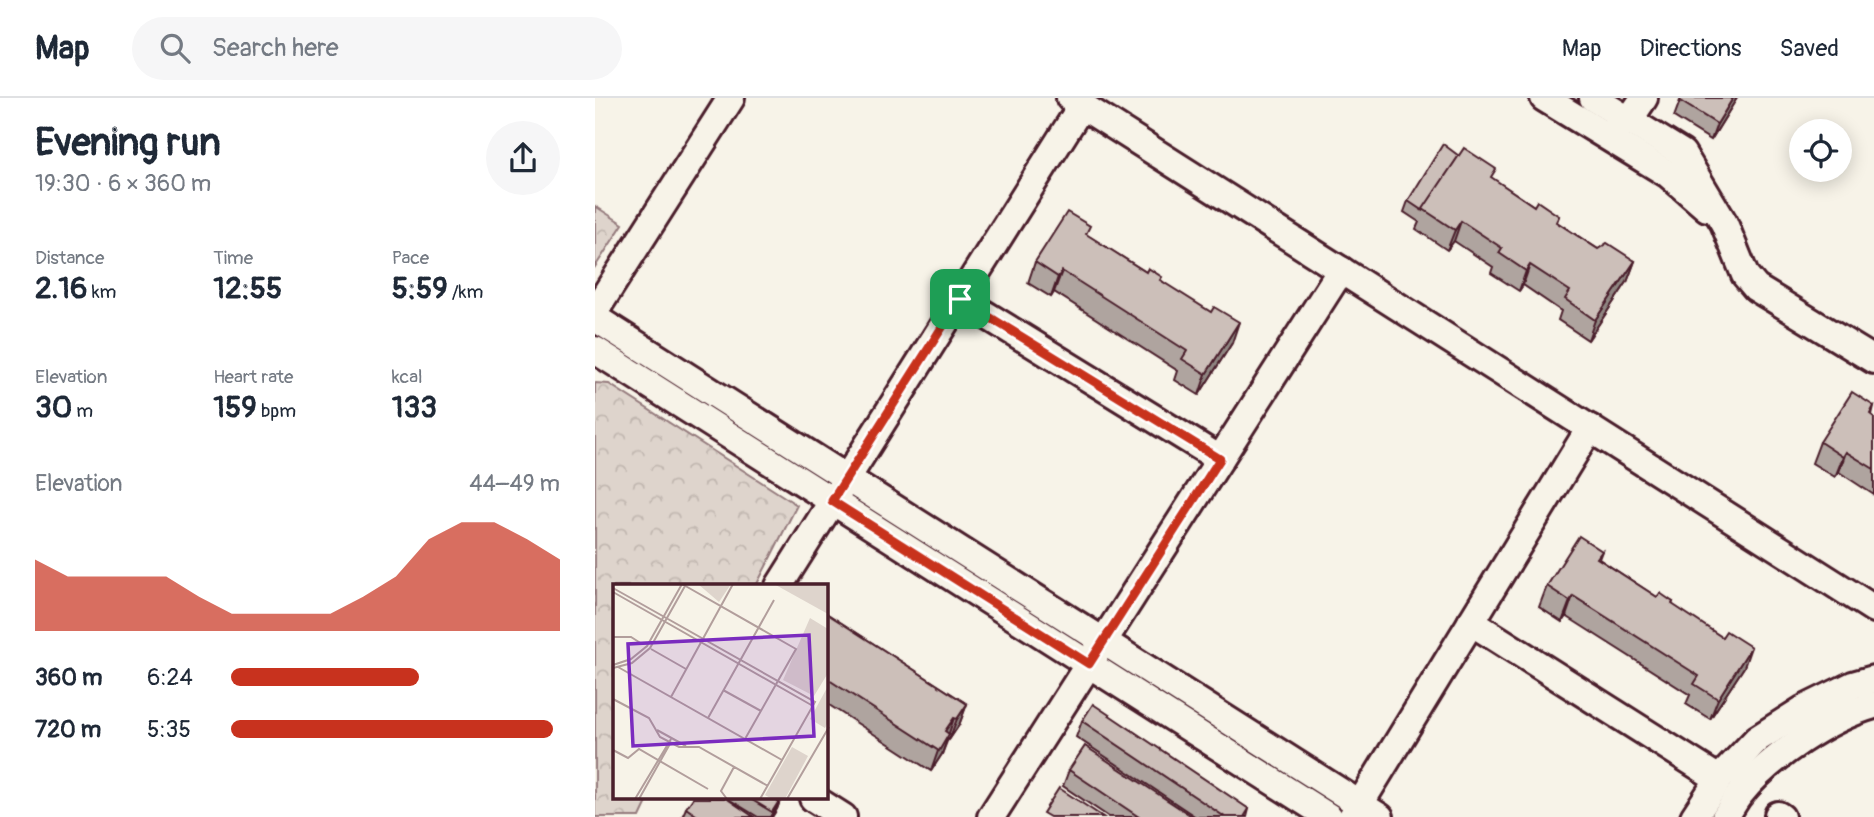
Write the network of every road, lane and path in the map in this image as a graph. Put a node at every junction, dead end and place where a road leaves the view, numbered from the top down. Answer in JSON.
{"nodes":[{"id":1,"x":731,"y":98,"type":"edge"},
{"id":2,"x":1544,"y":98,"type":"edge"},
{"id":3,"x":1076,"y":102,"type":"edge"},
{"id":4,"x":1617,"y":104,"type":"edge"},
{"id":5,"x":1605,"y":135,"type":"junction"},
{"id":6,"x":1724,"y":223,"type":"junction"},
{"id":7,"x":1341,"y":270,"type":"junction"},
{"id":8,"x":960,"y":299,"type":"junction"},
{"id":9,"x":595,"y":311,"type":"edge"},
{"id":10,"x":595,"y":317,"type":"edge"},
{"id":11,"x":595,"y":350,"type":"edge"},
{"id":12,"x":1874,"y":360,"type":"edge"},
{"id":13,"x":1590,"y":428,"type":"junction"},
{"id":14,"x":1220,"y":459,"type":"junction"},
{"id":15,"x":847,"y":478,"type":"junction"},
{"id":16,"x":832,"y":501,"type":"junction"},
{"id":17,"x":780,"y":584,"type":"edge"},
{"id":18,"x":1874,"y":608,"type":"edge"},
{"id":19,"x":1471,"y":622,"type":"junction"},
{"id":20,"x":1104,"y":641,"type":"junction"},
{"id":21,"x":1089,"y":664,"type":"junction"},
{"id":22,"x":1874,"y":679,"type":"edge"},
{"id":23,"x":1874,"y":705,"type":"edge"},
{"id":24,"x":1719,"y":779,"type":"junction"},
{"id":25,"x":816,"y":800,"type":"edge"},
{"id":26,"x":1364,"y":813,"type":"edge"},
{"id":27,"x":843,"y":817,"type":"edge"},
{"id":28,"x":991,"y":817,"type":"edge"},
{"id":29,"x":1329,"y":817,"type":"edge"},
{"id":30,"x":1694,"y":817,"type":"edge"},
{"id":31,"x":1725,"y":817,"type":"edge"}],
"edges":[{"from":1,"to":9,"type":"street"},
{"from":2,"to":5,"type":"street"},
{"from":3,"to":7,"type":"street"},
{"from":3,"to":8,"type":"street"},
{"from":4,"to":5,"type":"street"},
{"from":4,"to":6,"type":"street"},
{"from":5,"to":6,"type":"street"},
{"from":6,"to":12,"type":"street"},
{"from":7,"to":13,"type":"street"},
{"from":7,"to":14,"type":"street"},
{"from":8,"to":14,"type":"street"},
{"from":8,"to":15,"type":"street"},
{"from":10,"to":15,"type":"street"},
{"from":11,"to":16,"type":"street"},
{"from":13,"to":18,"type":"street"},
{"from":13,"to":19,"type":"street"},
{"from":14,"to":20,"type":"street"},
{"from":15,"to":16,"type":"street"},
{"from":15,"to":20,"type":"street"},
{"from":16,"to":17,"type":"street"},
{"from":16,"to":21,"type":"street"},
{"from":19,"to":24,"type":"street"},
{"from":19,"to":26,"type":"street"},
{"from":20,"to":21,"type":"street"},
{"from":20,"to":26,"type":"street"},
{"from":21,"to":28,"type":"street"},
{"from":21,"to":29,"type":"street"},
{"from":22,"to":24,"type":"street"},
{"from":23,"to":31,"type":"street"},
{"from":24,"to":30,"type":"street"},
{"from":25,"to":27,"type":"street"}]}
